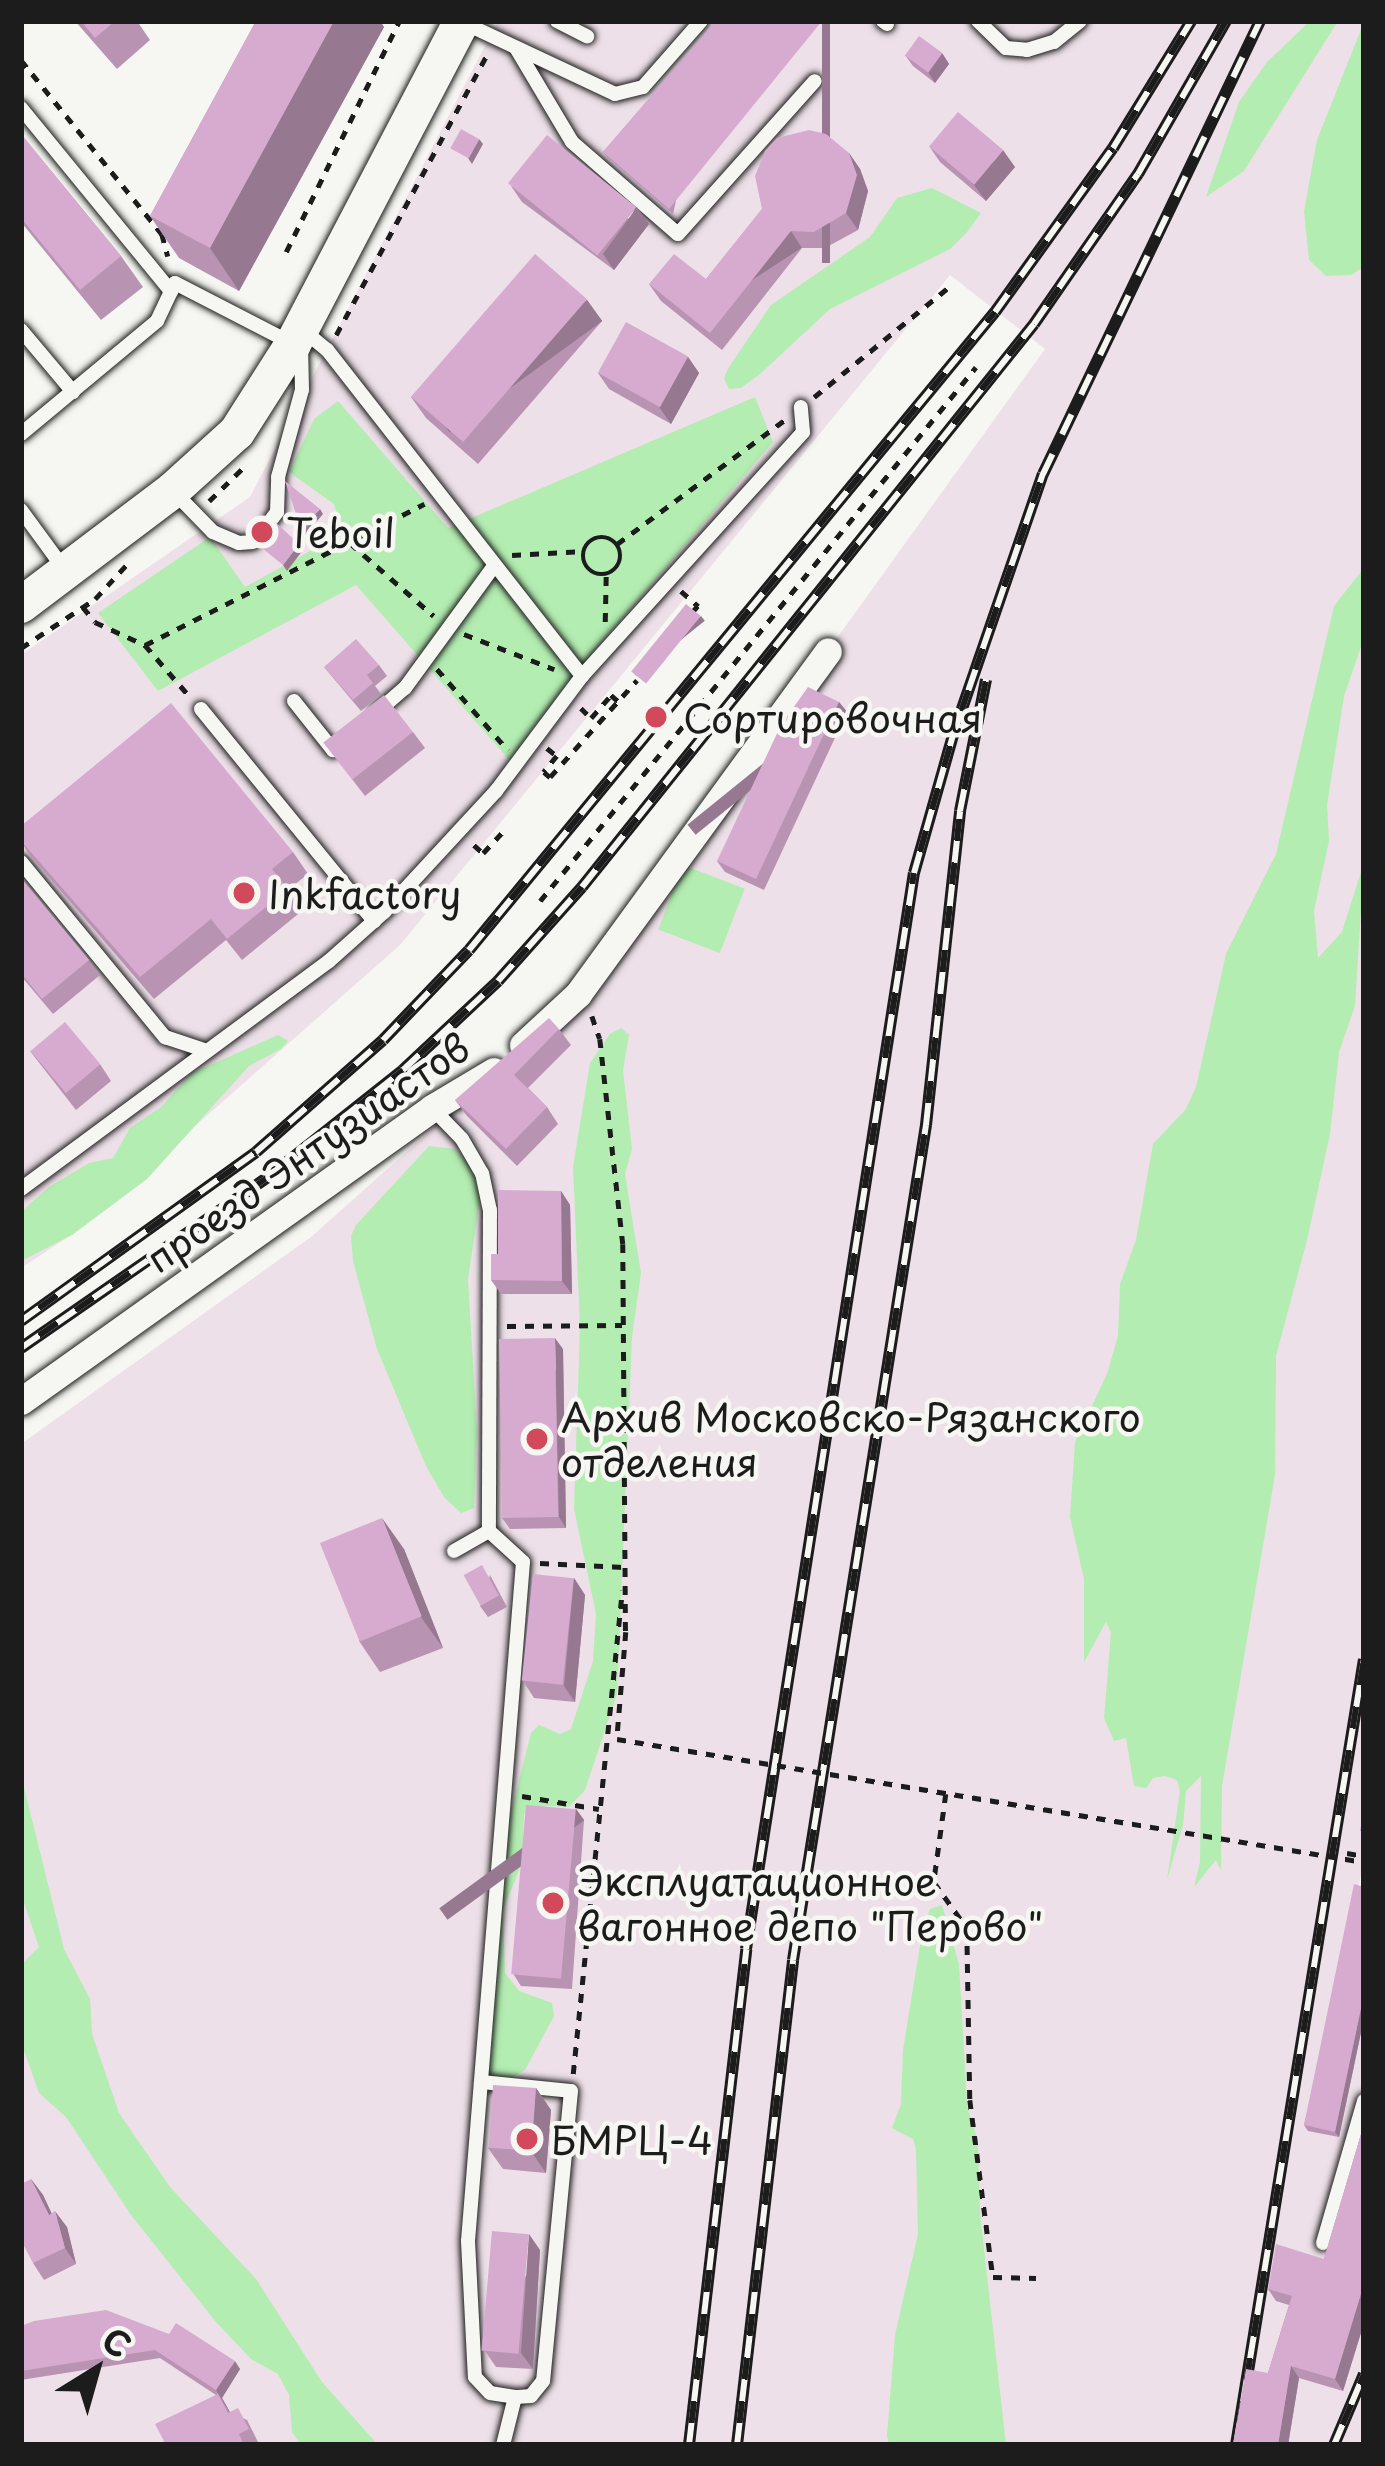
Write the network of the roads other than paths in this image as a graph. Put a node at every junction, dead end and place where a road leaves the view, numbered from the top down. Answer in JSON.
{"nodes":[{"id":1,"x":462,"y":21,"type":"edge"},
{"id":2,"x":557,"y":21,"type":"edge"},
{"id":3,"x":701,"y":21,"type":"edge"},
{"id":4,"x":978,"y":21,"type":"edge"},
{"id":5,"x":1080,"y":21,"type":"edge"},
{"id":6,"x":587,"y":36,"type":"dead end"},
{"id":7,"x":516,"y":49,"type":"junction"},
{"id":8,"x":815,"y":80,"type":"dead end"},
{"id":9,"x":21,"y":108,"type":"edge"},
{"id":10,"x":173,"y":287,"type":"junction"},
{"id":11,"x":21,"y":330,"type":"edge"},
{"id":12,"x":297,"y":336,"type":"junction"},
{"id":13,"x":74,"y":392,"type":"junction"},
{"id":14,"x":801,"y":407,"type":"road end"},
{"id":15,"x":21,"y":434,"type":"edge"},
{"id":16,"x":173,"y":490,"type":"junction"},
{"id":17,"x":21,"y":510,"type":"edge"},
{"id":18,"x":271,"y":520,"type":"edge"},
{"id":19,"x":253,"y":542,"type":"edge"},
{"id":20,"x":490,"y":561,"type":"junction"},
{"id":21,"x":66,"y":572,"type":"junction"},
{"id":22,"x":21,"y":605,"type":"edge"},
{"id":23,"x":828,"y":651,"type":"dead end"},
{"id":24,"x":582,"y":676,"type":"junction"},
{"id":25,"x":294,"y":700,"type":"dead end"},
{"id":26,"x":201,"y":709,"type":"road end"},
{"id":27,"x":369,"y":719,"type":"edge"},
{"id":28,"x":351,"y":734,"type":"edge"},
{"id":29,"x":21,"y":862,"type":"edge"},
{"id":30,"x":374,"y":921,"type":"junction"},
{"id":31,"x":207,"y":1051,"type":"junction"},
{"id":32,"x":432,"y":1108,"type":"junction"},
{"id":33,"x":21,"y":1189,"type":"edge"},
{"id":34,"x":21,"y":1401,"type":"edge"},
{"id":35,"x":489,"y":1531,"type":"junction"},
{"id":36,"x":454,"y":1551,"type":"dead end"},
{"id":37,"x":481,"y":2082,"type":"junction"},
{"id":38,"x":1364,"y":2101,"type":"edge"},
{"id":39,"x":1324,"y":2243,"type":"edge"},
{"id":40,"x":514,"y":2397,"type":"junction"},
{"id":41,"x":503,"y":2445,"type":"edge"}],
"edges":[{"from":1,"to":7,"type":"lane"},
{"from":1,"to":12,"type":"street"},
{"from":2,"to":6,"type":"lane"},
{"from":3,"to":7,"type":"lane"},
{"from":4,"to":5,"type":"lane"},
{"from":7,"to":8,"type":"lane"},
{"from":9,"to":10,"type":"lane"},
{"from":10,"to":12,"type":"lane"},
{"from":10,"to":13,"type":"lane"},
{"from":11,"to":13,"type":"lane"},
{"from":12,"to":16,"type":"street"},
{"from":12,"to":18,"type":"lane"},
{"from":12,"to":20,"type":"lane"},
{"from":13,"to":15,"type":"lane"},
{"from":14,"to":24,"type":"lane"},
{"from":16,"to":19,"type":"lane"},
{"from":16,"to":21,"type":"street"},
{"from":17,"to":21,"type":"lane"},
{"from":20,"to":24,"type":"lane"},
{"from":20,"to":27,"type":"lane"},
{"from":21,"to":22,"type":"street"},
{"from":23,"to":32,"type":"street","name":"проезд Энтузиастов"},
{"from":24,"to":30,"type":"lane"},
{"from":25,"to":28,"type":"lane"},
{"from":26,"to":30,"type":"lane"},
{"from":29,"to":31,"type":"lane"},
{"from":30,"to":31,"type":"lane"},
{"from":31,"to":33,"type":"lane"},
{"from":32,"to":34,"type":"street","name":"проезд Энтузиастов"},
{"from":32,"to":35,"type":"lane"},
{"from":35,"to":36,"type":"lane"},
{"from":35,"to":37,"type":"lane"},
{"from":37,"to":40,"type":"lane"},
{"from":37,"to":40,"type":"lane"},
{"from":38,"to":39,"type":"lane"},
{"from":40,"to":41,"type":"lane"}]}
